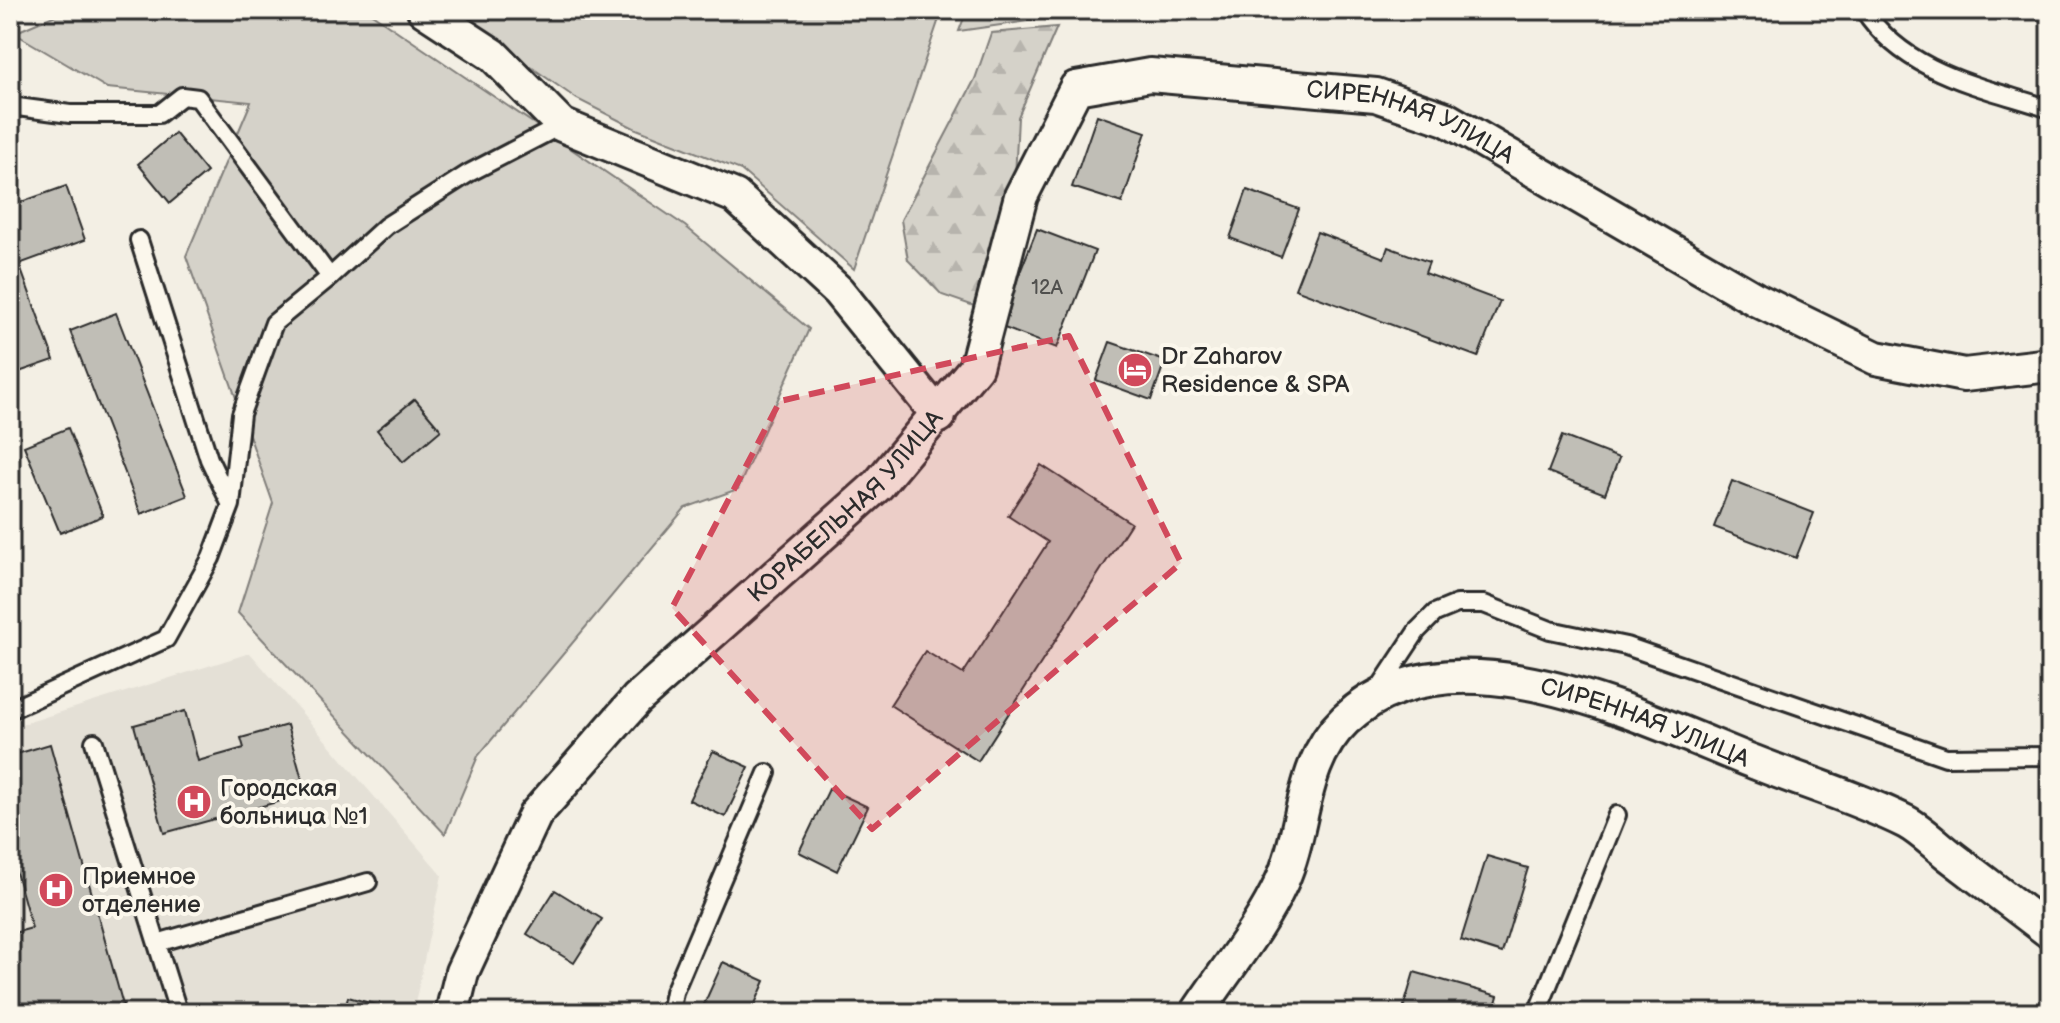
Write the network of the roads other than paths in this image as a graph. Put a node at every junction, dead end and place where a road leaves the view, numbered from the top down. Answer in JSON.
{"nodes":[{"id":1,"x":424,"y":10,"type":"edge"},
{"id":2,"x":1864,"y":10,"type":"edge"},
{"id":3,"x":10,"y":106,"type":"edge"},
{"id":4,"x":2050,"y":109,"type":"edge"},
{"id":5,"x":562,"y":125,"type":"junction"},
{"id":6,"x":139,"y":240,"type":"dead end"},
{"id":7,"x":330,"y":277,"type":"junction"},
{"id":8,"x":2050,"y":365,"type":"edge"},
{"id":9,"x":1964,"y":375,"type":"junction"},
{"id":10,"x":2050,"y":377,"type":"edge"},
{"id":11,"x":939,"y":416,"type":"junction"},
{"id":12,"x":231,"y":505,"type":"junction"},
{"id":13,"x":1372,"y":700,"type":"junction"},
{"id":14,"x":10,"y":710,"type":"edge"},
{"id":15,"x":94,"y":742,"type":"dead end"},
{"id":16,"x":2050,"y":756,"type":"edge"},
{"id":17,"x":767,"y":773,"type":"dead end"},
{"id":18,"x":1617,"y":815,"type":"dead end"},
{"id":19,"x":368,"y":882,"type":"dead end"},
{"id":20,"x":2050,"y":932,"type":"edge"},
{"id":21,"x":157,"y":943,"type":"junction"},
{"id":22,"x":171,"y":1013,"type":"edge"},
{"id":23,"x":452,"y":1013,"type":"edge"},
{"id":24,"x":670,"y":1013,"type":"edge"},
{"id":25,"x":1197,"y":1013,"type":"edge"},
{"id":26,"x":1537,"y":1013,"type":"edge"}],
"edges":[{"from":1,"to":5,"type":"street","name":"КОРАБЕЛЬНАЯ УЛИЦА"},
{"from":2,"to":4,"type":"lane"},
{"from":3,"to":7,"type":"lane"},
{"from":5,"to":7,"type":"lane"},
{"from":5,"to":11,"type":"street","name":"КОРАБЕЛЬНАЯ УЛИЦА"},
{"from":6,"to":12,"type":"lane"},
{"from":7,"to":12,"type":"lane"},
{"from":8,"to":9,"type":"street","name":"СИРЕННАЯ УЛИЦА"},
{"from":9,"to":10,"type":"lane"},
{"from":9,"to":11,"type":"street","name":"СИРЕННАЯ УЛИЦА"},
{"from":11,"to":23,"type":"street","name":"КОРАБЕЛЬНАЯ УЛИЦА"},
{"from":12,"to":14,"type":"lane"},
{"from":13,"to":16,"type":"lane"},
{"from":13,"to":20,"type":"street","name":"СИРЕННАЯ УЛИЦА"},
{"from":13,"to":25,"type":"street","name":"СИРЕННАЯ УЛИЦА"},
{"from":15,"to":21,"type":"lane"},
{"from":17,"to":24,"type":"lane"},
{"from":18,"to":26,"type":"lane"},
{"from":19,"to":21,"type":"lane"},
{"from":21,"to":22,"type":"lane"}]}
